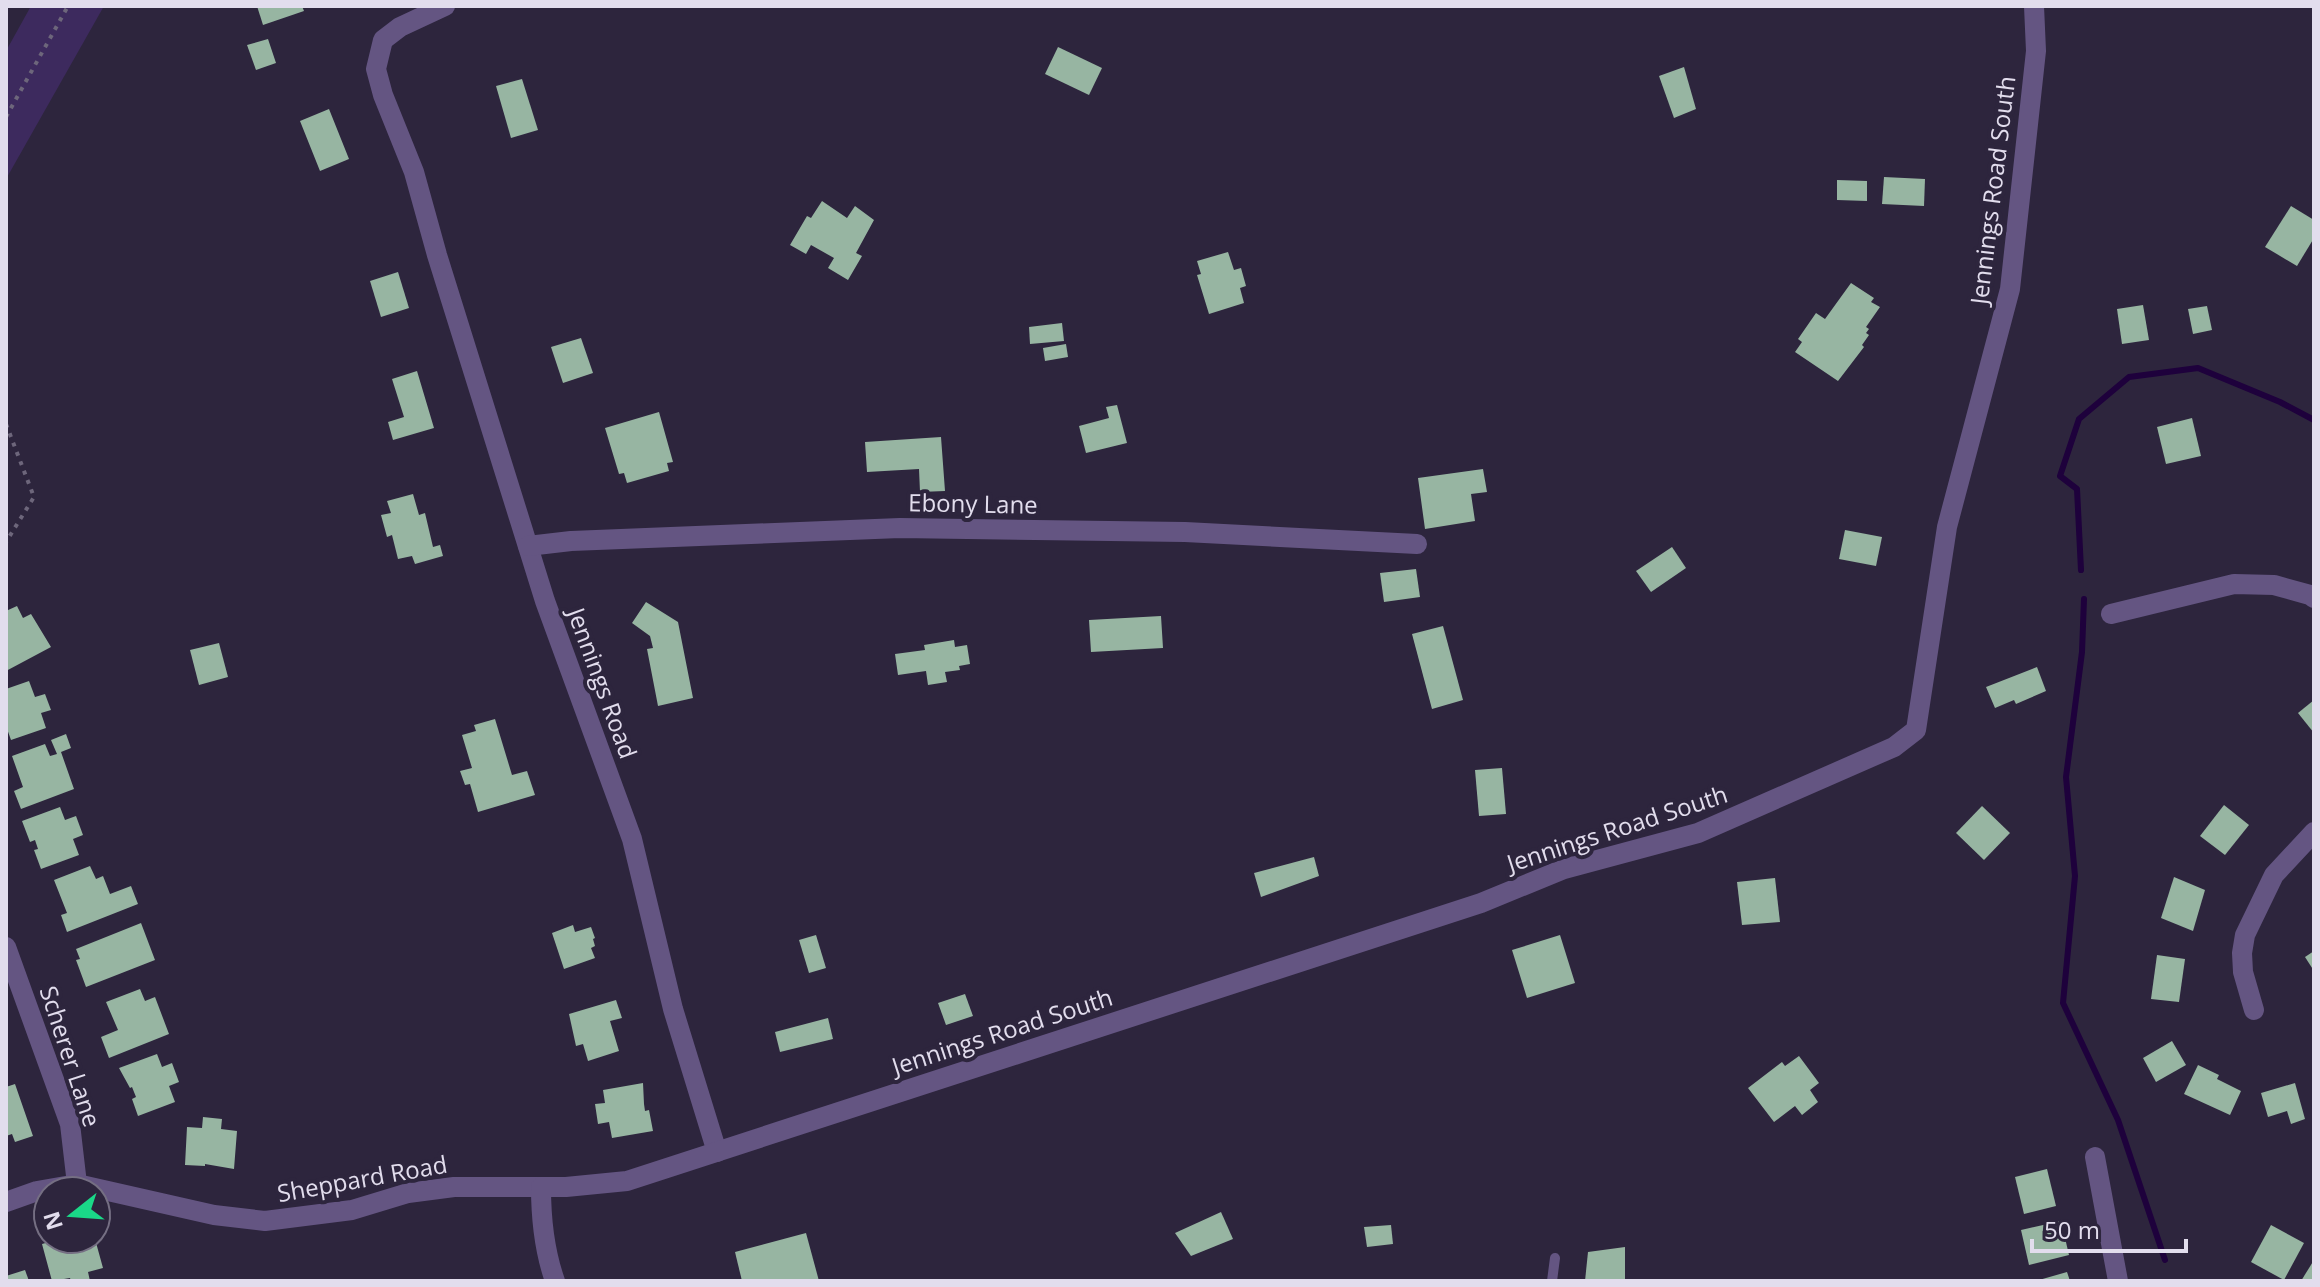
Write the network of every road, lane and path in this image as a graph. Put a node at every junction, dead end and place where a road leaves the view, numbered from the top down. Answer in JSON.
{"nodes":[{"id":1,"x":68,"y":6,"type":"edge"},
{"id":2,"x":445,"y":6,"type":"edge"},
{"id":3,"x":2034,"y":6,"type":"edge"},
{"id":4,"x":6,"y":117,"type":"edge"},
{"id":5,"x":6,"y":424,"type":"edge"},
{"id":6,"x":6,"y":542,"type":"edge"},
{"id":7,"x":1417,"y":544,"type":"dead end"},
{"id":8,"x":528,"y":546,"type":"junction"},
{"id":9,"x":2314,"y":598,"type":"edge"},
{"id":10,"x":2111,"y":614,"type":"dead end"},
{"id":11,"x":2314,"y":832,"type":"edge"},
{"id":12,"x":6,"y":947,"type":"edge"},
{"id":13,"x":2254,"y":1010,"type":"dead end"},
{"id":14,"x":717,"y":1152,"type":"junction"},
{"id":15,"x":2095,"y":1157,"type":"dead end"},
{"id":16,"x":76,"y":1175,"type":"edge"},
{"id":17,"x":541,"y":1187,"type":"junction"},
{"id":18,"x":112,"y":1192,"type":"edge"},
{"id":19,"x":32,"y":1193,"type":"edge"},
{"id":20,"x":6,"y":1202,"type":"edge"},
{"id":21,"x":1555,"y":1258,"type":"dead end"},
{"id":22,"x":555,"y":1281,"type":"edge"},
{"id":23,"x":1552,"y":1281,"type":"edge"},
{"id":24,"x":2118,"y":1281,"type":"edge"}],
"edges":[{"from":1,"to":4,"type":"path"},
{"from":2,"to":8,"type":"street","name":"Jennings Road"},
{"from":3,"to":14,"type":"street","name":"Jennings Road South"},
{"from":5,"to":6,"type":"path"},
{"from":7,"to":8,"type":"street","name":"Ebony Lane"},
{"from":8,"to":14,"type":"street","name":"Jennings Road"},
{"from":9,"to":10,"type":"street"},
{"from":11,"to":13,"type":"street"},
{"from":12,"to":16,"type":"street","name":"Scherer Lane"},
{"from":14,"to":17,"type":"street"},
{"from":15,"to":24,"type":"street"},
{"from":17,"to":18,"type":"street","name":"Sheppard Road"},
{"from":17,"to":22,"type":"street"},
{"from":19,"to":20,"type":"street","name":"Sheppard Road"},
{"from":21,"to":23,"type":"lane"}]}
